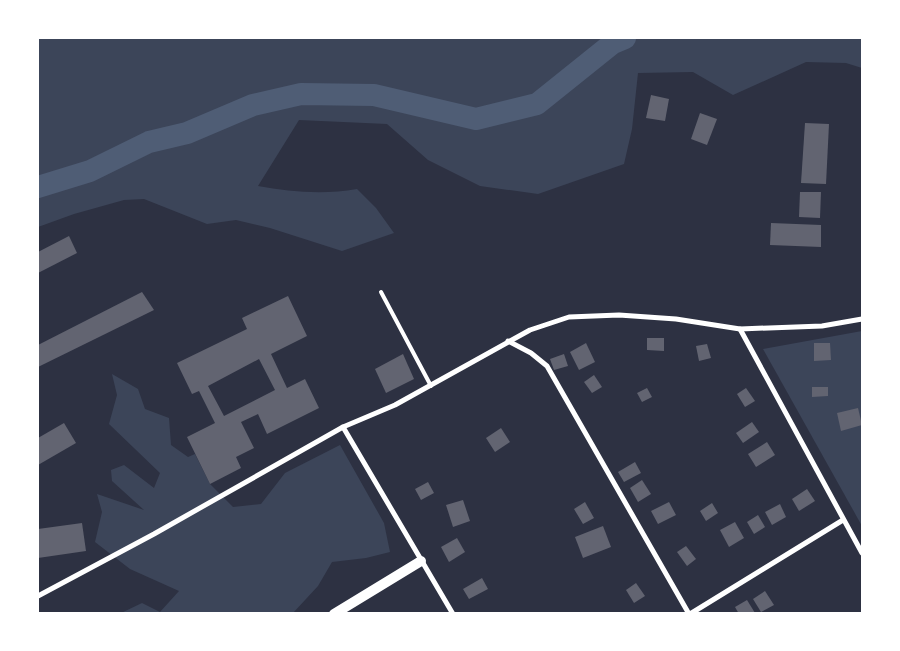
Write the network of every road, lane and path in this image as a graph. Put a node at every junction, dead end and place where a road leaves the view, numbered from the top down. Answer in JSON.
{"nodes":[{"id":1,"x":381,"y":292,"type":"dead end"},
{"id":2,"x":862,"y":319,"type":"edge"},
{"id":3,"x":740,"y":329,"type":"junction"},
{"id":4,"x":508,"y":341,"type":"junction"},
{"id":5,"x":431,"y":386,"type":"junction"},
{"id":6,"x":343,"y":427,"type":"junction"},
{"id":7,"x":843,"y":520,"type":"junction"},
{"id":8,"x":862,"y":553,"type":"edge"},
{"id":9,"x":421,"y":561,"type":"junction"},
{"id":10,"x":38,"y":596,"type":"edge"},
{"id":11,"x":334,"y":614,"type":"edge"},
{"id":12,"x":453,"y":614,"type":"edge"},
{"id":13,"x":690,"y":614,"type":"edge"}],
"edges":[{"from":1,"to":5,"type":"lane"},
{"from":2,"to":3,"type":"street"},
{"from":3,"to":4,"type":"street"},
{"from":3,"to":7,"type":"street"},
{"from":4,"to":5,"type":"street"},
{"from":4,"to":13,"type":"street"},
{"from":5,"to":6,"type":"street"},
{"from":6,"to":9,"type":"street"},
{"from":6,"to":10,"type":"street"},
{"from":7,"to":8,"type":"street"},
{"from":7,"to":13,"type":"street"},
{"from":9,"to":11,"type":"main road"},
{"from":9,"to":12,"type":"street"}]}
